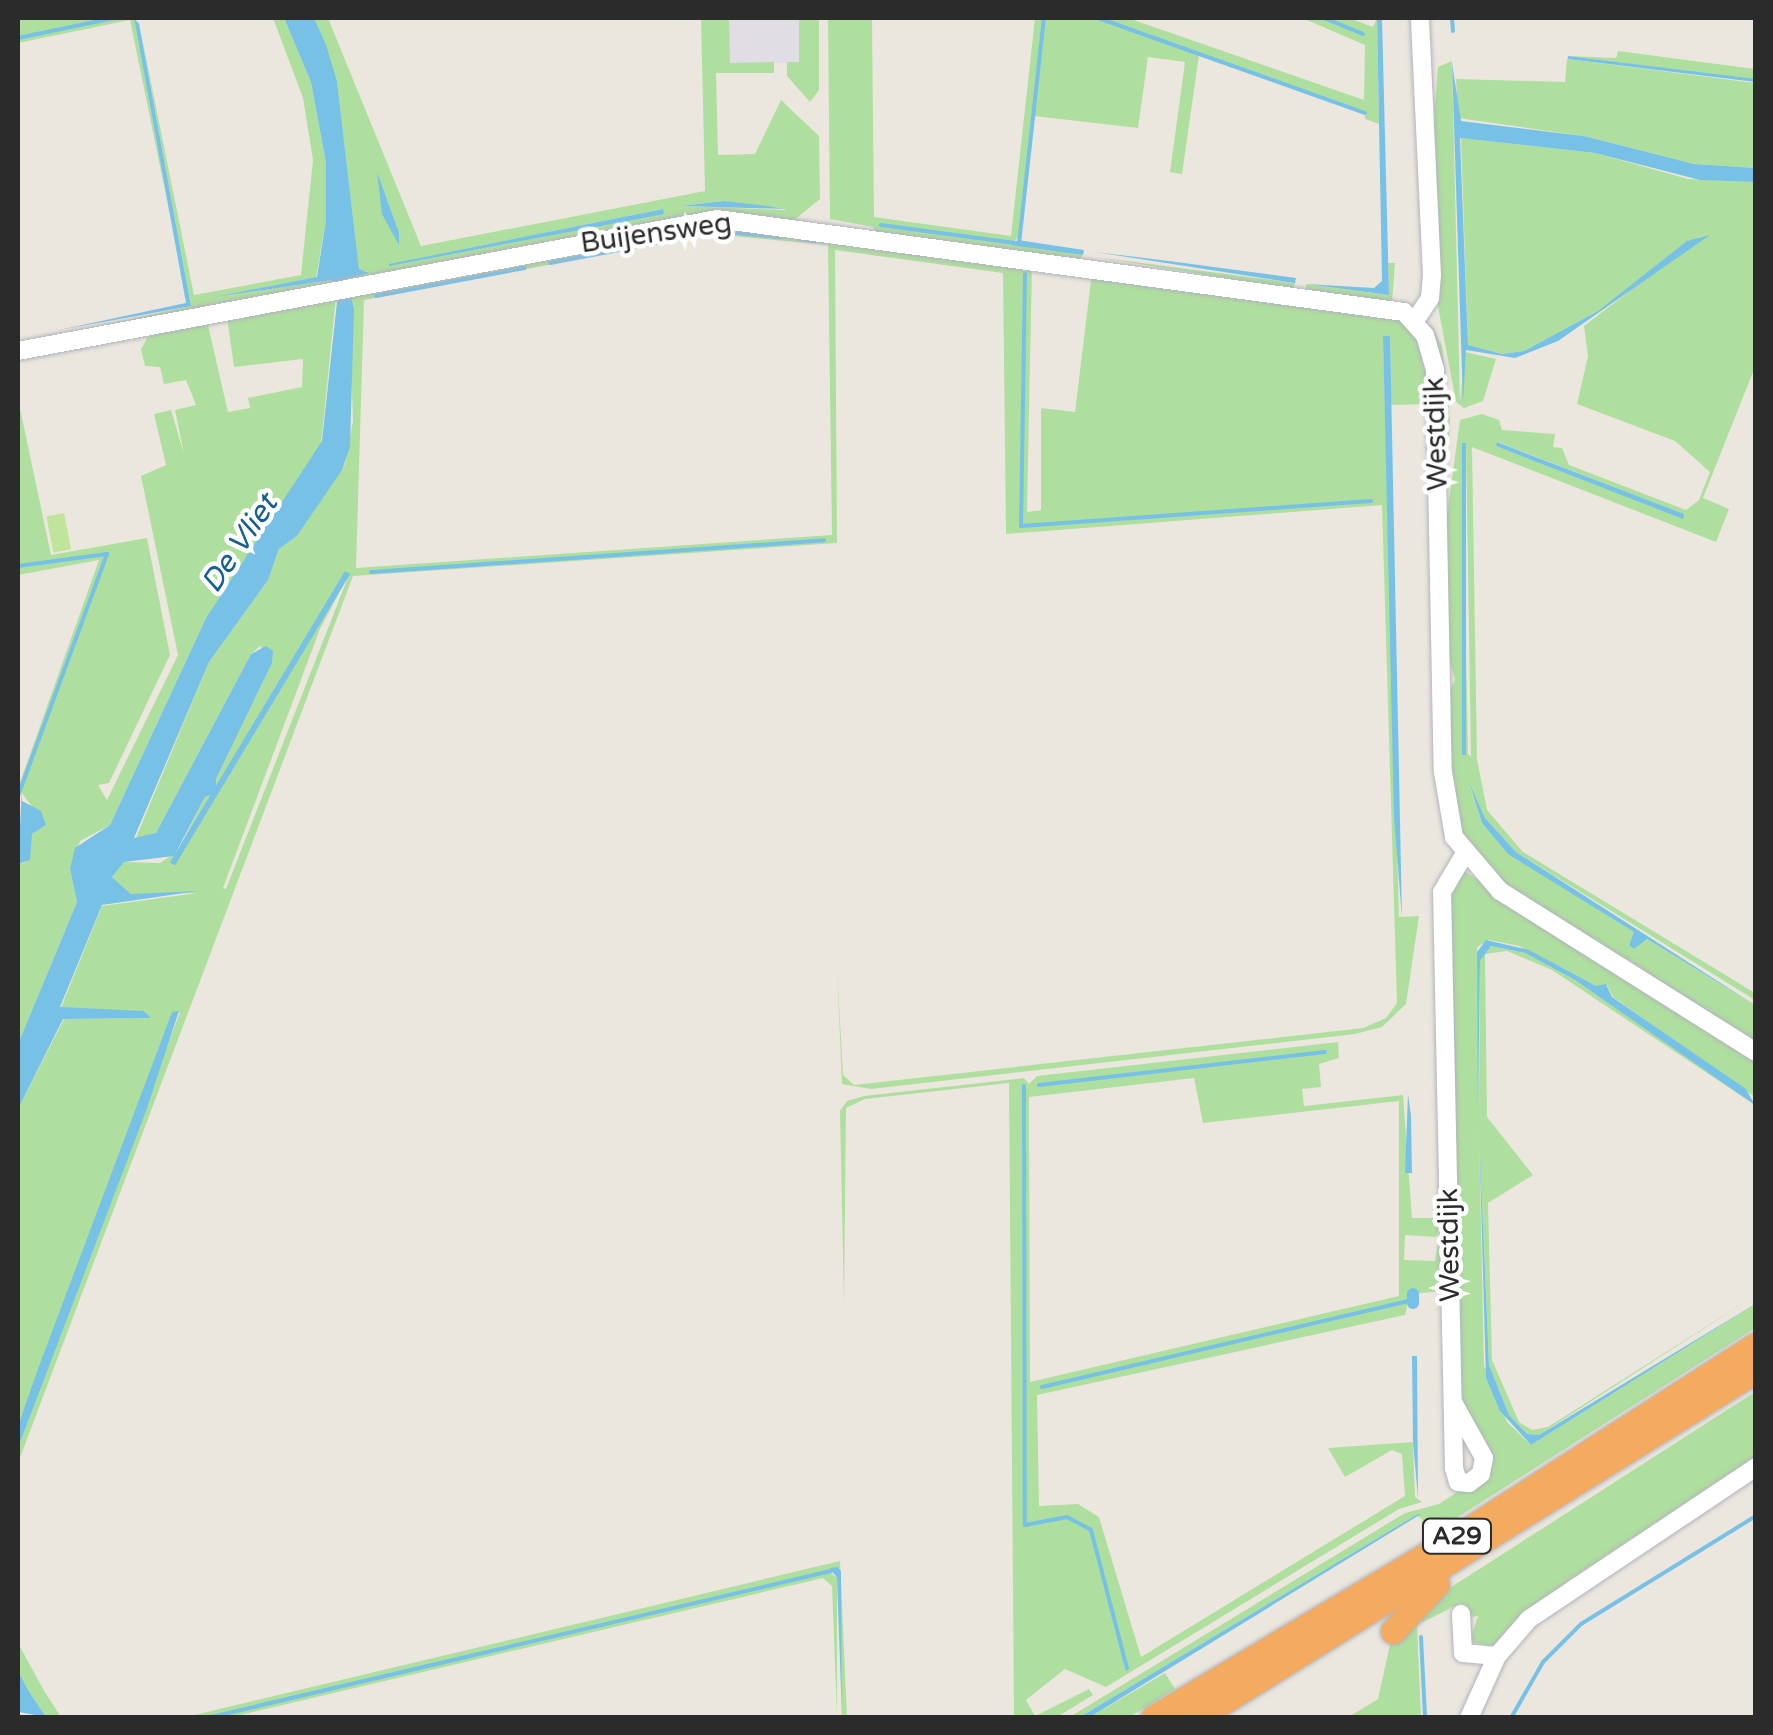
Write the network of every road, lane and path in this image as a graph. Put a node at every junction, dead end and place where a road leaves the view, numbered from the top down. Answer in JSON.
{"nodes":[{"id":1,"x":1420,"y":18,"type":"edge"},
{"id":2,"x":1416,"y":319,"type":"junction"},
{"id":3,"x":18,"y":352,"type":"edge"},
{"id":4,"x":1464,"y":855,"type":"junction"},
{"id":5,"x":1756,"y":1052,"type":"edge"},
{"id":6,"x":1756,"y":1345,"type":"edge"},
{"id":7,"x":1756,"y":1370,"type":"edge"},
{"id":8,"x":1453,"y":1402,"type":"dead end"},
{"id":9,"x":1756,"y":1467,"type":"edge"},
{"id":10,"x":1462,"y":1558,"type":"junction"},
{"id":11,"x":1461,"y":1614,"type":"dead end"},
{"id":12,"x":1393,"y":1631,"type":"dead end"},
{"id":13,"x":1497,"y":1656,"type":"junction"},
{"id":14,"x":1153,"y":1718,"type":"edge"},
{"id":15,"x":1198,"y":1718,"type":"edge"},
{"id":16,"x":1469,"y":1718,"type":"edge"}],
"edges":[{"from":1,"to":2,"type":"street"},
{"from":2,"to":3,"type":"street","name":"Buijensweg"},
{"from":2,"to":4,"type":"street","name":"Westdijk"},
{"from":4,"to":5,"type":"street","name":"Westdijk"},
{"from":4,"to":8,"type":"street","name":"Westdijk"},
{"from":6,"to":14,"type":"highway","number":"A29"},
{"from":7,"to":10,"type":"highway","number":"A29"},
{"from":9,"to":13,"type":"street"},
{"from":10,"to":12,"type":"highway","number":"A29"},
{"from":10,"to":15,"type":"highway","number":"A29"},
{"from":11,"to":13,"type":"street"},
{"from":13,"to":16,"type":"street"}]}
